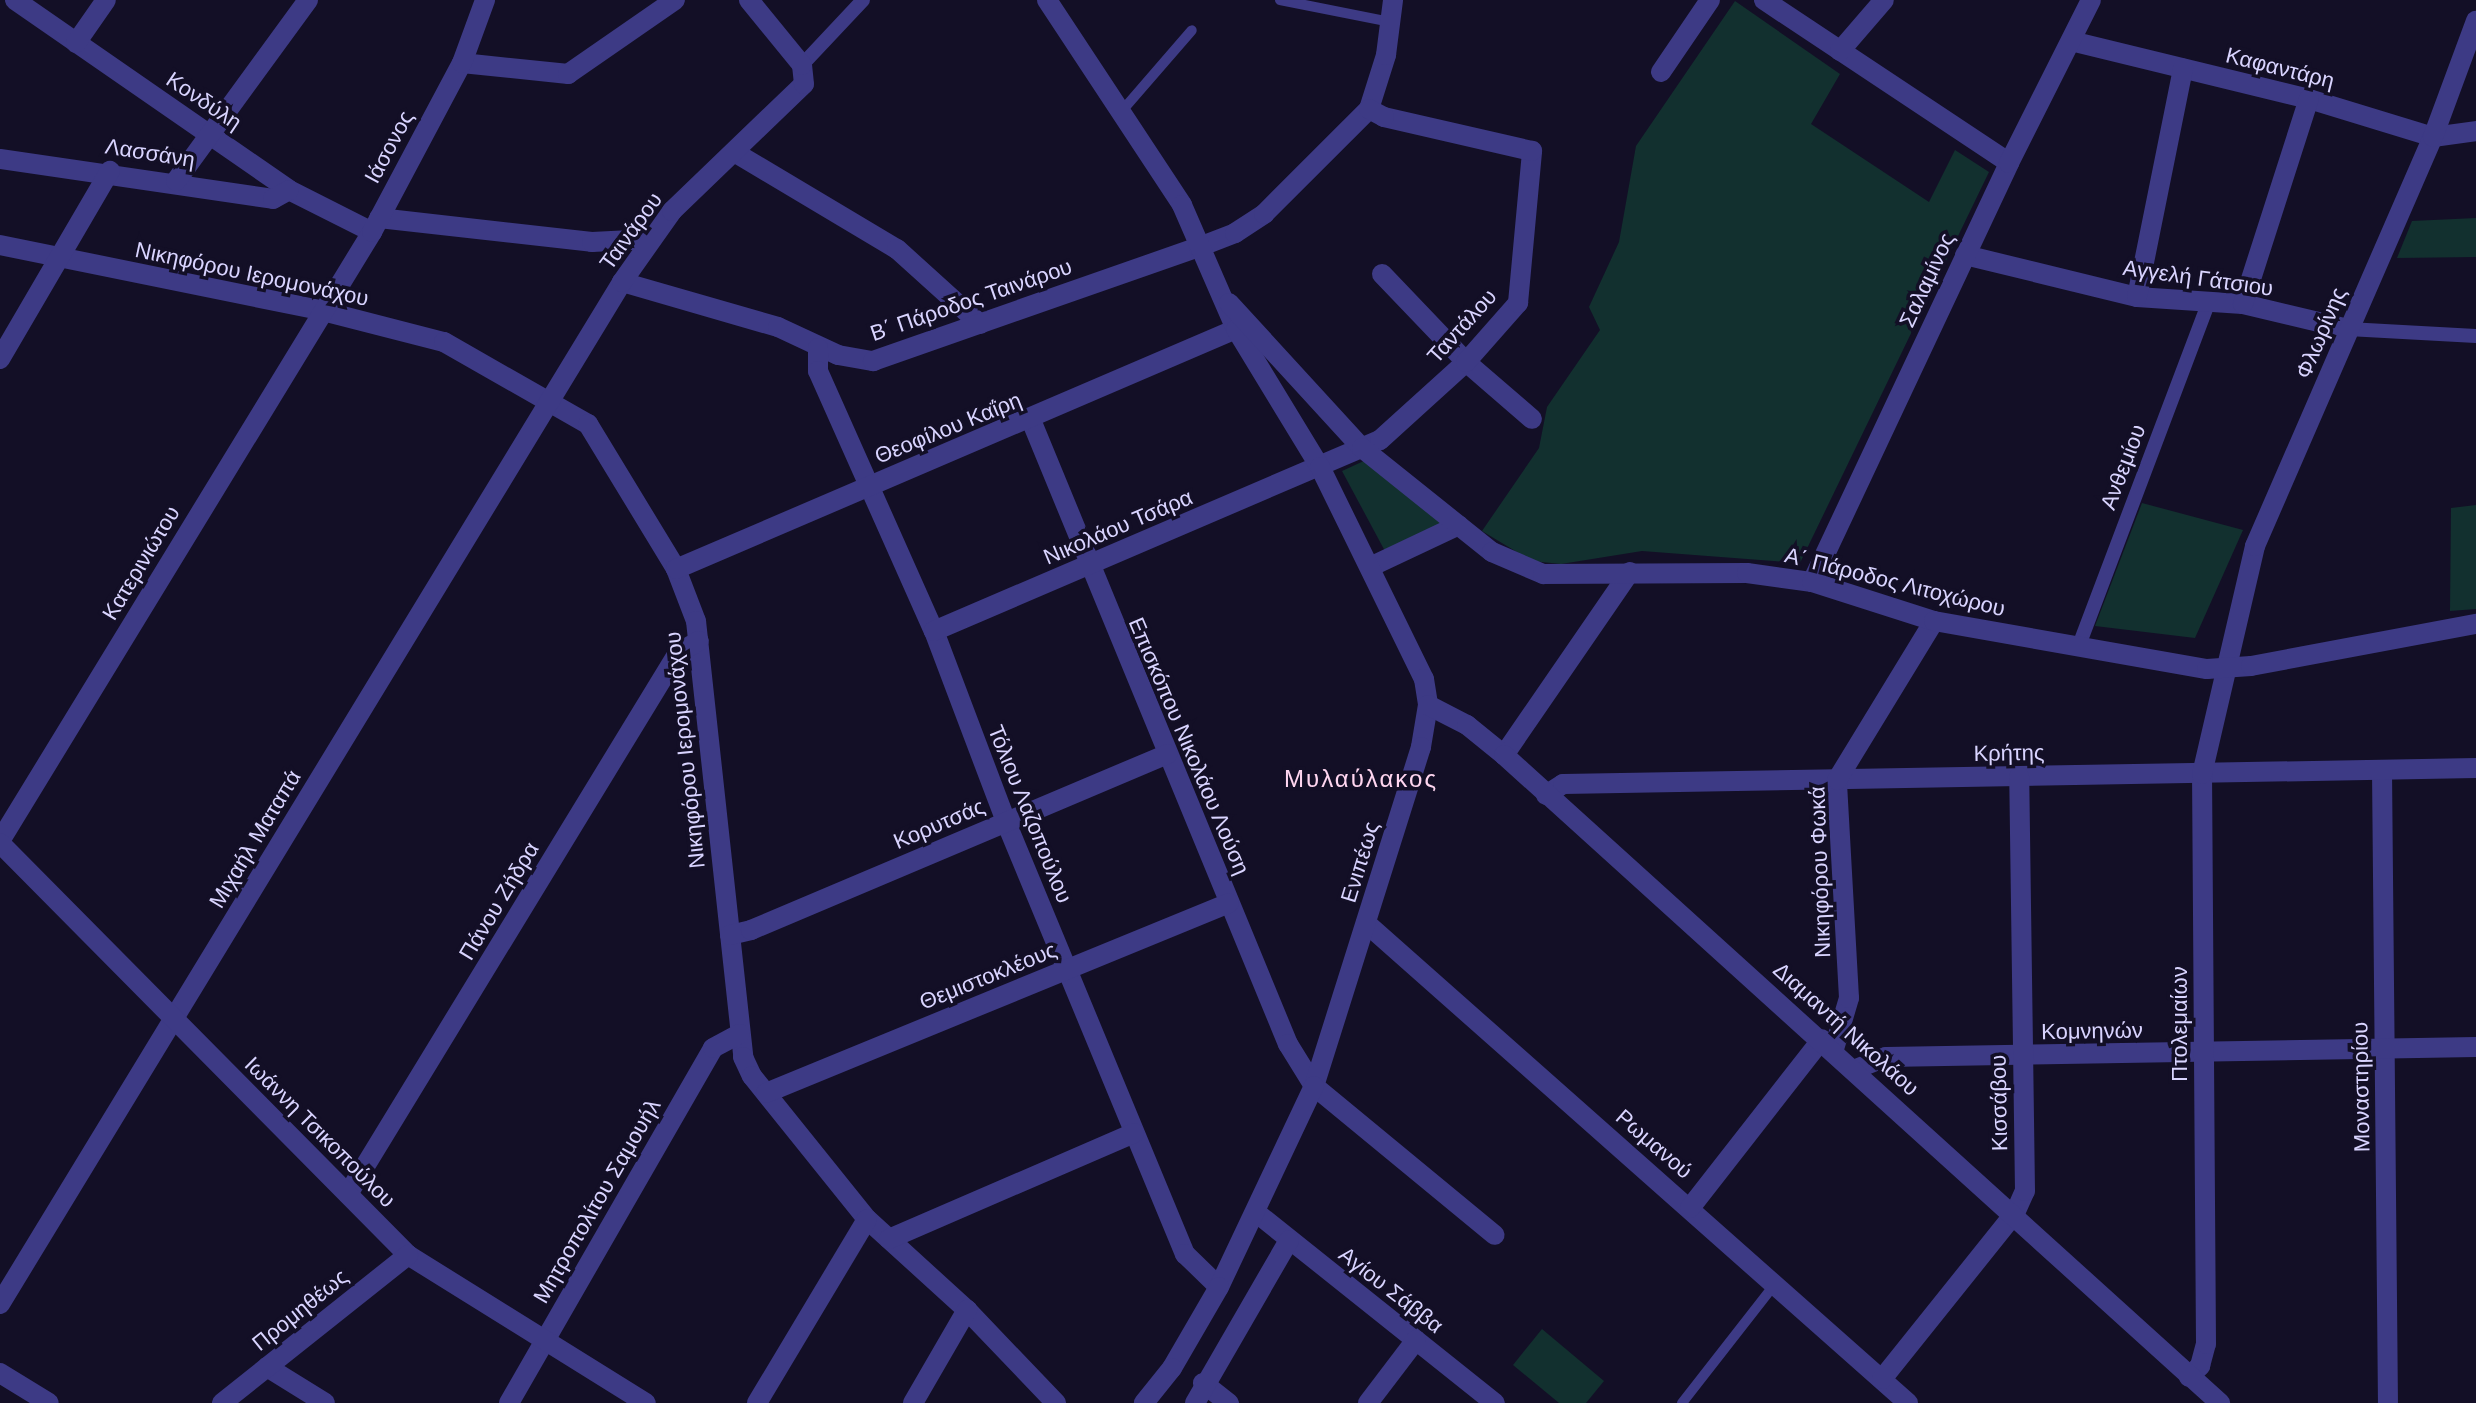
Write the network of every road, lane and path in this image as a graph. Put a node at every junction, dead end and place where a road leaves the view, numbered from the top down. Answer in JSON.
{"nodes":[{"id":1,"x":15,"y":0,"type":"edge"},
{"id":2,"x":106,"y":0,"type":"edge"},
{"id":3,"x":308,"y":0,"type":"edge"},
{"id":4,"x":485,"y":0,"type":"edge"},
{"id":5,"x":675,"y":0,"type":"edge"},
{"id":6,"x":749,"y":0,"type":"edge"},
{"id":7,"x":863,"y":0,"type":"edge"},
{"id":8,"x":1047,"y":0,"type":"edge"},
{"id":9,"x":1280,"y":0,"type":"edge"},
{"id":10,"x":1393,"y":0,"type":"edge"},
{"id":11,"x":1710,"y":0,"type":"edge"},
{"id":12,"x":1764,"y":0,"type":"edge"},
{"id":13,"x":1884,"y":0,"type":"edge"},
{"id":14,"x":2091,"y":0,"type":"edge"},
{"id":15,"x":2476,"y":21,"type":"edge"},
{"id":16,"x":1390,"y":22,"type":"junction"},
{"id":17,"x":1192,"y":30,"type":"dead end"},
{"id":18,"x":2071,"y":41,"type":"junction"},
{"id":19,"x":76,"y":43,"type":"junction"},
{"id":20,"x":1840,"y":51,"type":"junction"},
{"id":21,"x":462,"y":63,"type":"junction"},
{"id":22,"x":2183,"y":69,"type":"junction"},
{"id":23,"x":804,"y":72,"type":"junction"},
{"id":24,"x":1661,"y":72,"type":"dead end"},
{"id":25,"x":2309,"y":99,"type":"junction"},
{"id":26,"x":1369,"y":109,"type":"junction"},
{"id":27,"x":1121,"y":112,"type":"junction"},
{"id":28,"x":2476,"y":131,"type":"edge"},
{"id":29,"x":212,"y":136,"type":"junction"},
{"id":30,"x":2433,"y":137,"type":"junction"},
{"id":31,"x":734,"y":152,"type":"junction"},
{"id":32,"x":0,"y":159,"type":"edge"},
{"id":33,"x":2009,"y":163,"type":"junction"},
{"id":34,"x":110,"y":171,"type":"junction"},
{"id":35,"x":176,"y":181,"type":"junction"},
{"id":36,"x":289,"y":190,"type":"junction"},
{"id":37,"x":375,"y":225,"type":"junction"},
{"id":38,"x":651,"y":239,"type":"junction"},
{"id":39,"x":0,"y":245,"type":"edge"},
{"id":40,"x":1199,"y":247,"type":"junction"},
{"id":41,"x":1965,"y":255,"type":"junction"},
{"id":42,"x":60,"y":258,"type":"junction"},
{"id":43,"x":1382,"y":274,"type":"dead end"},
{"id":44,"x":622,"y":282,"type":"junction"},
{"id":45,"x":1215,"y":289,"type":"junction"},
{"id":46,"x":2137,"y":297,"type":"junction"},
{"id":47,"x":2209,"y":302,"type":"junction"},
{"id":48,"x":2243,"y":304,"type":"junction"},
{"id":49,"x":323,"y":311,"type":"junction"},
{"id":50,"x":980,"y":324,"type":"junction"},
{"id":51,"x":1236,"y":329,"type":"junction"},
{"id":52,"x":2348,"y":329,"type":"junction"},
{"id":53,"x":2476,"y":336,"type":"edge"},
{"id":54,"x":818,"y":348,"type":"junction"},
{"id":55,"x":0,"y":359,"type":"edge"},
{"id":56,"x":1466,"y":362,"type":"junction"},
{"id":57,"x":551,"y":399,"type":"junction"},
{"id":58,"x":1532,"y":419,"type":"dead end"},
{"id":59,"x":1031,"y":420,"type":"junction"},
{"id":60,"x":1362,"y":448,"type":"junction"},
{"id":61,"x":1320,"y":467,"type":"junction"},
{"id":62,"x":872,"y":485,"type":"junction"},
{"id":63,"x":1459,"y":525,"type":"junction"},
{"id":64,"x":1087,"y":566,"type":"junction"},
{"id":65,"x":1370,"y":567,"type":"junction"},
{"id":66,"x":676,"y":569,"type":"junction"},
{"id":67,"x":1630,"y":572,"type":"junction"},
{"id":68,"x":1812,"y":582,"type":"junction"},
{"id":69,"x":1934,"y":621,"type":"junction"},
{"id":70,"x":2476,"y":624,"type":"edge"},
{"id":71,"x":934,"y":631,"type":"junction"},
{"id":72,"x":699,"y":641,"type":"junction"},
{"id":73,"x":2078,"y":648,"type":"junction"},
{"id":74,"x":2228,"y":669,"type":"junction"},
{"id":75,"x":1428,"y":705,"type":"junction"},
{"id":76,"x":1167,"y":754,"type":"junction"},
{"id":77,"x":1504,"y":755,"type":"junction"},
{"id":78,"x":2476,"y":768,"type":"edge"},
{"id":79,"x":2382,"y":770,"type":"junction"},
{"id":80,"x":2202,"y":774,"type":"junction"},
{"id":81,"x":2019,"y":777,"type":"junction"},
{"id":82,"x":1837,"y":780,"type":"junction"},
{"id":83,"x":1546,"y":795,"type":"junction"},
{"id":84,"x":1006,"y":822,"type":"junction"},
{"id":85,"x":0,"y":842,"type":"edge"},
{"id":86,"x":1229,"y":903,"type":"junction"},
{"id":87,"x":1366,"y":923,"type":"junction"},
{"id":88,"x":730,"y":935,"type":"junction"},
{"id":89,"x":1067,"y":969,"type":"junction"},
{"id":90,"x":174,"y":1019,"type":"junction"},
{"id":91,"x":739,"y":1034,"type":"junction"},
{"id":92,"x":1828,"y":1044,"type":"junction"},
{"id":93,"x":2476,"y":1047,"type":"edge"},
{"id":94,"x":2385,"y":1049,"type":"junction"},
{"id":95,"x":2204,"y":1053,"type":"junction"},
{"id":96,"x":2023,"y":1057,"type":"junction"},
{"id":97,"x":1856,"y":1069,"type":"junction"},
{"id":98,"x":1314,"y":1086,"type":"junction"},
{"id":99,"x":766,"y":1093,"type":"junction"},
{"id":100,"x":1134,"y":1133,"type":"junction"},
{"id":101,"x":348,"y":1194,"type":"junction"},
{"id":102,"x":1690,"y":1208,"type":"junction"},
{"id":103,"x":2015,"y":1213,"type":"junction"},
{"id":104,"x":1258,"y":1214,"type":"junction"},
{"id":105,"x":867,"y":1219,"type":"junction"},
{"id":106,"x":1495,"y":1235,"type":"dead end"},
{"id":107,"x":889,"y":1239,"type":"junction"},
{"id":108,"x":1289,"y":1240,"type":"junction"},
{"id":109,"x":408,"y":1255,"type":"junction"},
{"id":110,"x":1775,"y":1284,"type":"junction"},
{"id":111,"x":1219,"y":1287,"type":"junction"},
{"id":112,"x":0,"y":1304,"type":"edge"},
{"id":113,"x":967,"y":1310,"type":"junction"},
{"id":114,"x":545,"y":1340,"type":"junction"},
{"id":115,"x":1416,"y":1340,"type":"junction"},
{"id":116,"x":267,"y":1367,"type":"junction"},
{"id":117,"x":0,"y":1373,"type":"edge"},
{"id":118,"x":2189,"y":1377,"type":"junction"},
{"id":119,"x":1882,"y":1379,"type":"junction"},
{"id":120,"x":1203,"y":1383,"type":"junction"},
{"id":121,"x":49,"y":1403,"type":"edge"},
{"id":122,"x":222,"y":1403,"type":"edge"},
{"id":123,"x":325,"y":1403,"type":"edge"},
{"id":124,"x":509,"y":1403,"type":"edge"},
{"id":125,"x":646,"y":1403,"type":"edge"},
{"id":126,"x":757,"y":1403,"type":"edge"},
{"id":127,"x":913,"y":1403,"type":"edge"},
{"id":128,"x":1056,"y":1403,"type":"edge"},
{"id":129,"x":1144,"y":1403,"type":"edge"},
{"id":130,"x":1195,"y":1403,"type":"edge"},
{"id":131,"x":1229,"y":1403,"type":"edge"},
{"id":132,"x":1368,"y":1403,"type":"edge"},
{"id":133,"x":1495,"y":1403,"type":"edge"},
{"id":134,"x":1682,"y":1403,"type":"edge"},
{"id":135,"x":1908,"y":1403,"type":"edge"},
{"id":136,"x":2220,"y":1403,"type":"edge"},
{"id":137,"x":2388,"y":1403,"type":"edge"}],
"edges":[{"from":1,"to":19,"type":"street","name":"Κονδύλη"},
{"from":2,"to":19,"type":"street"},
{"from":3,"to":29,"type":"street"},
{"from":4,"to":21,"type":"street","name":"Ιάσονος"},
{"from":5,"to":21,"type":"street"},
{"from":6,"to":23,"type":"street"},
{"from":7,"to":23,"type":"street","name":"Ταινάρου"},
{"from":8,"to":27,"type":"street","name":"Ενιπέως"},
{"from":9,"to":16,"type":"lane"},
{"from":10,"to":16,"type":"street"},
{"from":11,"to":24,"type":"street"},
{"from":12,"to":20,"type":"street"},
{"from":13,"to":20,"type":"street"},
{"from":14,"to":18,"type":"street","name":"Σαλαμίνος"},
{"from":15,"to":30,"type":"street","name":"Φλωρίνης"},
{"from":16,"to":26,"type":"street"},
{"from":17,"to":27,"type":"lane"},
{"from":18,"to":22,"type":"street","name":"Καφαντάρη"},
{"from":18,"to":33,"type":"street","name":"Σαλαμίνος"},
{"from":19,"to":29,"type":"street","name":"Κονδύλη"},
{"from":20,"to":33,"type":"street"},
{"from":21,"to":37,"type":"street","name":"Ιάσονος"},
{"from":22,"to":25,"type":"street","name":"Καφαντάρη"},
{"from":22,"to":46,"type":"street"},
{"from":23,"to":31,"type":"street","name":"Ταινάρου"},
{"from":25,"to":30,"type":"street","name":"Καφαντάρη"},
{"from":25,"to":48,"type":"street"},
{"from":26,"to":40,"type":"street","name":"Β΄ Πάροδος Ταινάρου"},
{"from":26,"to":56,"type":"street","name":"Ταντάλου"},
{"from":27,"to":40,"type":"street","name":"Ενιπέως"},
{"from":28,"to":30,"type":"street","name":"Καφαντάρη"},
{"from":29,"to":35,"type":"street"},
{"from":29,"to":36,"type":"street","name":"Κονδύλη"},
{"from":30,"to":52,"type":"street","name":"Φλωρίνης"},
{"from":31,"to":38,"type":"street","name":"Ταινάρου"},
{"from":31,"to":50,"type":"street"},
{"from":32,"to":34,"type":"street","name":"Λασσάνη"},
{"from":33,"to":41,"type":"street","name":"Σαλαμίνος"},
{"from":34,"to":35,"type":"street","name":"Λασσάνη"},
{"from":34,"to":42,"type":"street"},
{"from":35,"to":36,"type":"street","name":"Λασσάνη"},
{"from":36,"to":37,"type":"street","name":"Κονδύλη"},
{"from":37,"to":38,"type":"street"},
{"from":37,"to":49,"type":"street","name":"Ιάσονος"},
{"from":38,"to":44,"type":"street","name":"Ταινάρου"},
{"from":39,"to":42,"type":"street","name":"Νικηφόρου Ιερομονάχου"},
{"from":40,"to":45,"type":"street","name":"Ενιπέως"},
{"from":40,"to":50,"type":"street","name":"Β΄ Πάροδος Ταινάρου"},
{"from":41,"to":46,"type":"street","name":"Αγγελή Γάτσιου"},
{"from":41,"to":68,"type":"street","name":"Σαλαμίνος"},
{"from":42,"to":49,"type":"street","name":"Νικηφόρου Ιερομονάχου"},
{"from":42,"to":55,"type":"street"},
{"from":43,"to":56,"type":"street"},
{"from":44,"to":54,"type":"street","name":"Β΄ Πάροδος Ταινάρου"},
{"from":44,"to":57,"type":"street","name":"Ταινάρου"},
{"from":45,"to":51,"type":"street","name":"Ενιπέως"},
{"from":45,"to":60,"type":"street","name":"Α΄ Πάροδος Λιτοχώρου"},
{"from":46,"to":47,"type":"street","name":"Αγγελή Γάτσιου"},
{"from":47,"to":48,"type":"street","name":"Αγγελή Γάτσιου"},
{"from":47,"to":73,"type":"street","name":"Ανθεμίου"},
{"from":48,"to":52,"type":"street","name":"Αγγελή Γάτσιου"},
{"from":49,"to":57,"type":"street","name":"Νικηφόρου Ιερομονάχου"},
{"from":49,"to":85,"type":"street","name":"Κατερινιώτου"},
{"from":50,"to":54,"type":"street","name":"Β΄ Πάροδος Ταινάρου"},
{"from":51,"to":59,"type":"street","name":"Θεοφίλου Καΐρη"},
{"from":51,"to":61,"type":"street","name":"Ενιπέως"},
{"from":52,"to":53,"type":"street","name":"Αγγελή Γάτσιου"},
{"from":52,"to":74,"type":"street","name":"Φλωρίνης"},
{"from":54,"to":62,"type":"street","name":"Τόλιου Λαζοπούλου"},
{"from":56,"to":58,"type":"street"},
{"from":56,"to":60,"type":"street","name":"Ταντάλου"},
{"from":57,"to":66,"type":"street","name":"Νικηφόρου Ιερομονάχου"},
{"from":57,"to":90,"type":"street","name":"Μιχαήλ Ματαπά"},
{"from":59,"to":62,"type":"street","name":"Θεοφίλου Καΐρη"},
{"from":59,"to":64,"type":"street","name":"Επισκόπου Νικολάου Λούση"},
{"from":60,"to":61,"type":"street","name":"Ταντάλου"},
{"from":60,"to":63,"type":"street","name":"Α΄ Πάροδος Λιτοχώρου"},
{"from":61,"to":64,"type":"street","name":"Νικολάου Τσάρα"},
{"from":61,"to":65,"type":"street","name":"Ενιπέως"},
{"from":62,"to":66,"type":"street","name":"Θεοφίλου Καΐρη"},
{"from":62,"to":71,"type":"street","name":"Τόλιου Λαζοπούλου"},
{"from":63,"to":65,"type":"street"},
{"from":63,"to":67,"type":"street","name":"Α΄ Πάροδος Λιτοχώρου"},
{"from":64,"to":71,"type":"street","name":"Νικολάου Τσάρα"},
{"from":64,"to":76,"type":"street","name":"Επισκόπου Νικολάου Λούση"},
{"from":65,"to":75,"type":"street","name":"Ενιπέως"},
{"from":66,"to":72,"type":"street","name":"Νικηφόρου Ιερομονάχου"},
{"from":67,"to":68,"type":"street","name":"Α΄ Πάροδος Λιτοχώρου"},
{"from":67,"to":77,"type":"street"},
{"from":68,"to":69,"type":"street","name":"Α΄ Πάροδος Λιτοχώρου"},
{"from":69,"to":73,"type":"street","name":"Α΄ Πάροδος Λιτοχώρου"},
{"from":69,"to":82,"type":"street","name":"Νικηφόρου Φωκά"},
{"from":70,"to":74,"type":"street","name":"Α΄ Πάροδος Λιτοχώρου"},
{"from":71,"to":84,"type":"street","name":"Τόλιου Λαζοπούλου"},
{"from":72,"to":88,"type":"street","name":"Νικηφόρου Ιερομονάχου"},
{"from":72,"to":101,"type":"street","name":"Πάνου Ζήδρα"},
{"from":73,"to":74,"type":"street","name":"Α΄ Πάροδος Λιτοχώρου"},
{"from":74,"to":80,"type":"street","name":"Πτολεμαίων"},
{"from":75,"to":77,"type":"street","name":"Διαμαντή Νικολάου"},
{"from":75,"to":87,"type":"street","name":"Ενιπέως"},
{"from":76,"to":84,"type":"street","name":"Κορυτσάς"},
{"from":76,"to":86,"type":"street","name":"Επισκόπου Νικολάου Λούση"},
{"from":77,"to":83,"type":"street","name":"Διαμαντή Νικολάου"},
{"from":78,"to":79,"type":"street","name":"Κρήτης"},
{"from":79,"to":80,"type":"street","name":"Κρήτης"},
{"from":79,"to":94,"type":"street","name":"Μοναστηρίου"},
{"from":80,"to":81,"type":"street","name":"Κρήτης"},
{"from":80,"to":95,"type":"street","name":"Πτολεμαίων"},
{"from":81,"to":82,"type":"street","name":"Κρήτης"},
{"from":81,"to":96,"type":"street","name":"Κισσάβου"},
{"from":82,"to":83,"type":"street","name":"Κρήτης"},
{"from":82,"to":92,"type":"street","name":"Νικηφόρου Φωκά"},
{"from":83,"to":92,"type":"street","name":"Διαμαντή Νικολάου"},
{"from":84,"to":88,"type":"street","name":"Κορυτσάς"},
{"from":84,"to":89,"type":"street","name":"Τόλιου Λαζοπούλου"},
{"from":85,"to":90,"type":"street","name":"Ιωάννη Τσικοπούλου"},
{"from":86,"to":89,"type":"street","name":"Θεμιστοκλέους"},
{"from":86,"to":98,"type":"street","name":"Επισκόπου Νικολάου Λούση"},
{"from":87,"to":98,"type":"street","name":"Ενιπέως"},
{"from":87,"to":102,"type":"street","name":"Ρωμανού"},
{"from":88,"to":91,"type":"street","name":"Νικηφόρου Ιερομονάχου"},
{"from":89,"to":99,"type":"street","name":"Θεμιστοκλέους"},
{"from":89,"to":100,"type":"street","name":"Τόλιου Λαζοπούλου"},
{"from":90,"to":101,"type":"street","name":"Ιωάννη Τσικοπούλου"},
{"from":90,"to":112,"type":"street","name":"Μιχαήλ Ματαπά"},
{"from":91,"to":99,"type":"street","name":"Νικηφόρου Ιερομονάχου"},
{"from":91,"to":114,"type":"street","name":"Μητροπολίτου Σαμουήλ"},
{"from":92,"to":97,"type":"street","name":"Διαμαντή Νικολάου"},
{"from":92,"to":102,"type":"street","name":"Νικηφόρου Φωκά"},
{"from":93,"to":94,"type":"street","name":"Κομνηνών"},
{"from":94,"to":95,"type":"street","name":"Κομνηνών"},
{"from":94,"to":137,"type":"street","name":"Μοναστηρίου"},
{"from":95,"to":96,"type":"street","name":"Κομνηνών"},
{"from":95,"to":118,"type":"street","name":"Πτολεμαίων"},
{"from":96,"to":97,"type":"street","name":"Κομνηνών"},
{"from":96,"to":103,"type":"street","name":"Κισσάβου"},
{"from":97,"to":103,"type":"street","name":"Διαμαντή Νικολάου"},
{"from":98,"to":104,"type":"street","name":"Ενιπέως"},
{"from":98,"to":106,"type":"street","name":"Επισκόπου Νικολάου Λούση"},
{"from":99,"to":105,"type":"street","name":"Νικηφόρου Ιερομονάχου"},
{"from":100,"to":107,"type":"street"},
{"from":100,"to":111,"type":"street","name":"Τόλιου Λαζοπούλου"},
{"from":101,"to":109,"type":"street","name":"Ιωάννη Τσικοπούλου"},
{"from":102,"to":110,"type":"street","name":"Ρωμανού"},
{"from":103,"to":118,"type":"street","name":"Διαμαντή Νικολάου"},
{"from":103,"to":119,"type":"street","name":"Κισσάβου"},
{"from":104,"to":108,"type":"street","name":"Αγίου Σάββα"},
{"from":104,"to":111,"type":"street","name":"Ενιπέως"},
{"from":105,"to":107,"type":"street","name":"Νικηφόρου Ιερομονάχου"},
{"from":105,"to":126,"type":"street"},
{"from":107,"to":113,"type":"street","name":"Νικηφόρου Ιερομονάχου"},
{"from":108,"to":115,"type":"street","name":"Αγίου Σάββα"},
{"from":108,"to":120,"type":"street"},
{"from":109,"to":114,"type":"street","name":"Ιωάννη Τσικοπούλου"},
{"from":109,"to":116,"type":"street","name":"Προμηθέως"},
{"from":110,"to":119,"type":"street","name":"Ρωμανού"},
{"from":110,"to":134,"type":"lane"},
{"from":111,"to":129,"type":"street","name":"Ενιπέως"},
{"from":113,"to":127,"type":"street"},
{"from":113,"to":128,"type":"street","name":"Νικηφόρου Ιερομονάχου"},
{"from":114,"to":124,"type":"street","name":"Μητροπολίτου Σαμουήλ"},
{"from":114,"to":125,"type":"street","name":"Ιωάννη Τσικοπούλου"},
{"from":115,"to":132,"type":"street"},
{"from":115,"to":133,"type":"street","name":"Αγίου Σάββα"},
{"from":116,"to":122,"type":"street","name":"Προμηθέως"},
{"from":116,"to":123,"type":"street"},
{"from":117,"to":121,"type":"street"},
{"from":118,"to":136,"type":"street","name":"Διαμαντή Νικολάου"},
{"from":119,"to":135,"type":"street","name":"Ρωμανού"},
{"from":120,"to":130,"type":"street"},
{"from":120,"to":131,"type":"street"}]}
